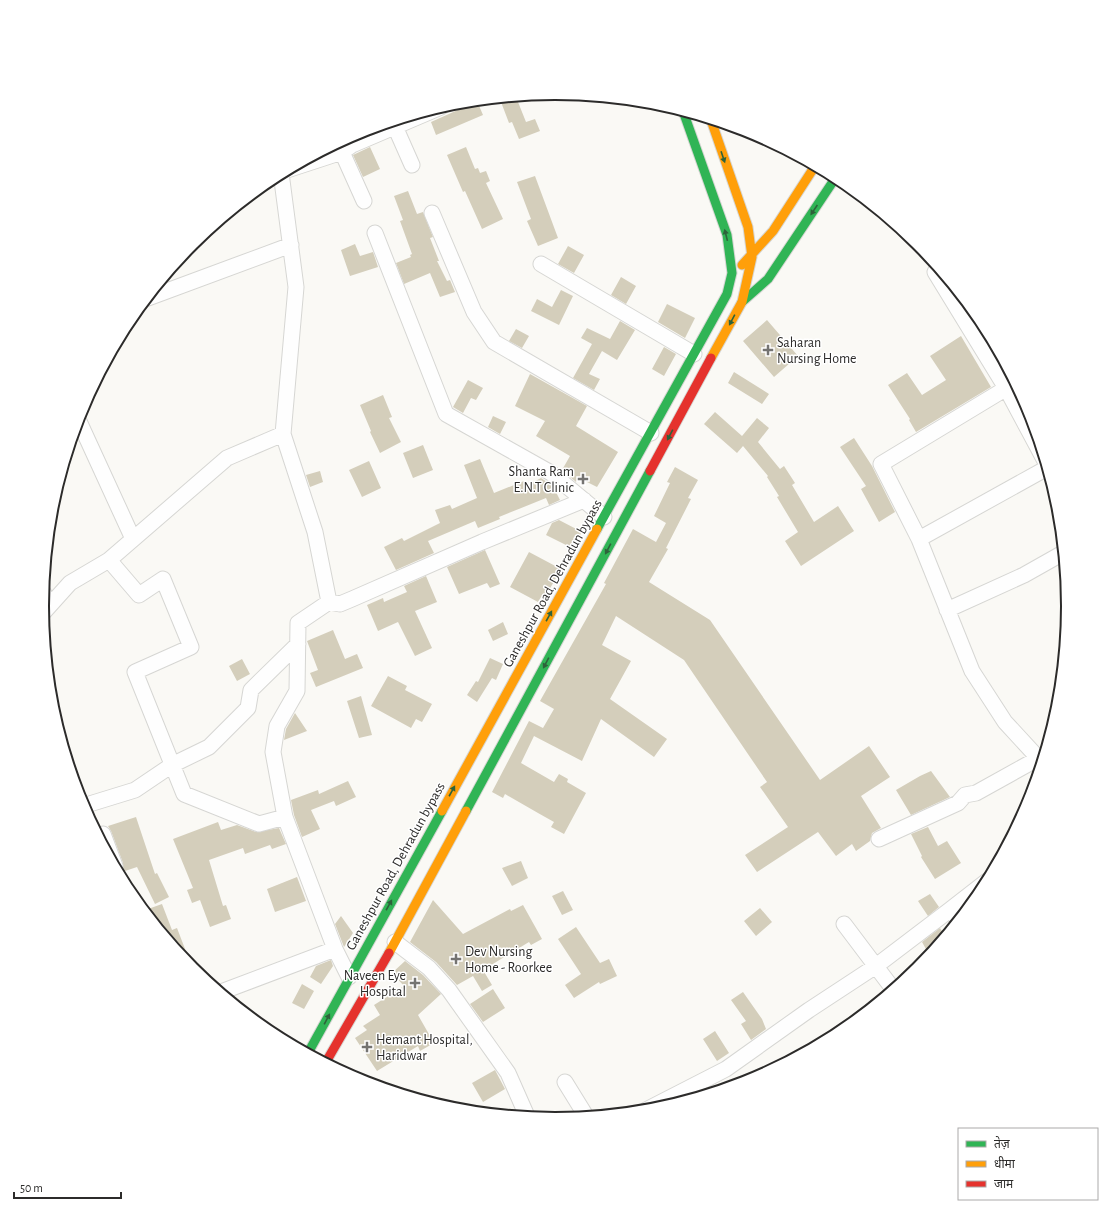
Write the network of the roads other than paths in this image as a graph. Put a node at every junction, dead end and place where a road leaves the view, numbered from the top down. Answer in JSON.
{"nodes":[{"id":1,"x":685,"y":117,"type":"edge"},
{"id":2,"x":713,"y":125,"type":"edge"},
{"id":3,"x":395,"y":126,"type":"edge"},
{"id":4,"x":380,"y":132,"type":"edge"},
{"id":5,"x":342,"y":152,"type":"junction"},
{"id":6,"x":314,"y":161,"type":"edge"},
{"id":7,"x":412,"y":165,"type":"dead end"},
{"id":8,"x":812,"y":171,"type":"edge"},
{"id":9,"x":282,"y":180,"type":"edge"},
{"id":10,"x":832,"y":183,"type":"edge"},
{"id":11,"x":364,"y":201,"type":"dead end"},
{"id":12,"x":432,"y":213,"type":"dead end"},
{"id":13,"x":375,"y":233,"type":"dead end"},
{"id":14,"x":291,"y":245,"type":"junction"},
{"id":15,"x":752,"y":257,"type":"junction"},
{"id":16,"x":540,"y":264,"type":"dead end"},
{"id":17,"x":935,"y":272,"type":"dead end"},
{"id":18,"x":732,"y":273,"type":"junction"},
{"id":19,"x":157,"y":295,"type":"edge"},
{"id":20,"x":742,"y":302,"type":"junction"},
{"id":21,"x":694,"y":354,"type":"junction"},
{"id":22,"x":1010,"y":385,"type":"edge"},
{"id":23,"x":1016,"y":399,"type":"edge"},
{"id":24,"x":82,"y":428,"type":"edge"},
{"id":25,"x":651,"y":433,"type":"junction"},
{"id":26,"x":283,"y":434,"type":"junction"},
{"id":27,"x":1043,"y":470,"type":"edge"},
{"id":28,"x":584,"y":500,"type":"junction"},
{"id":29,"x":604,"y":517,"type":"junction"},
{"id":30,"x":133,"y":539,"type":"junction"},
{"id":31,"x":919,"y":539,"type":"junction"},
{"id":32,"x":1058,"y":556,"type":"edge"},
{"id":33,"x":109,"y":560,"type":"junction"},
{"id":34,"x":49,"y":600,"type":"edge"},
{"id":35,"x":329,"y":602,"type":"junction"},
{"id":36,"x":947,"y":610,"type":"junction"},
{"id":37,"x":298,"y":644,"type":"junction"},
{"id":38,"x":1038,"y":757,"type":"edge"},
{"id":39,"x":1036,"y":762,"type":"edge"},
{"id":40,"x":172,"y":765,"type":"junction"},
{"id":41,"x":90,"y":804,"type":"edge"},
{"id":42,"x":285,"y":817,"type":"junction"},
{"id":43,"x":879,"y":839,"type":"dead end"},
{"id":44,"x":962,"y":906,"type":"edge"},
{"id":45,"x":954,"y":914,"type":"edge"},
{"id":46,"x":844,"y":924,"type":"dead end"},
{"id":47,"x":395,"y":942,"type":"junction"},
{"id":48,"x":335,"y":949,"type":"junction"},
{"id":49,"x":876,"y":966,"type":"junction"},
{"id":50,"x":349,"y":977,"type":"junction"},
{"id":51,"x":890,"y":985,"type":"edge"},
{"id":52,"x":226,"y":990,"type":"edge"},
{"id":53,"x":310,"y":1049,"type":"edge"},
{"id":54,"x":328,"y":1058,"type":"edge"},
{"id":55,"x":565,"y":1082,"type":"dead end"},
{"id":56,"x":667,"y":1099,"type":"edge"},
{"id":57,"x":525,"y":1111,"type":"edge"},
{"id":58,"x":583,"y":1111,"type":"edge"}],
"edges":[{"from":18,"to":1,"type":"main road","name":"Ganeshpur Road, Dehradun bypass","one_way":true},
{"from":2,"to":15,"type":"main road","one_way":true},
{"from":3,"to":7,"type":"street"},
{"from":4,"to":5,"type":"street"},
{"from":5,"to":6,"type":"street"},
{"from":5,"to":11,"type":"street"},
{"from":8,"to":15,"type":"main road"},
{"from":9,"to":14,"type":"street"},
{"from":10,"to":20,"type":"main road","one_way":true},
{"from":12,"to":25,"type":"street"},
{"from":13,"to":28,"type":"street"},
{"from":14,"to":19,"type":"street"},
{"from":14,"to":26,"type":"street"},
{"from":15,"to":18,"type":"main road"},
{"from":15,"to":20,"type":"main road"},
{"from":16,"to":21,"type":"street"},
{"from":17,"to":22,"type":"street"},
{"from":18,"to":21,"type":"main road","name":"Ganeshpur Road, Dehradun bypass"},
{"from":20,"to":47,"type":"main road","one_way":true},
{"from":21,"to":25,"type":"main road","name":"Ganeshpur Road, Dehradun bypass"},
{"from":22,"to":23,"type":"street"},
{"from":22,"to":31,"type":"street"},
{"from":24,"to":30,"type":"street"},
{"from":25,"to":29,"type":"main road","name":"Ganeshpur Road, Dehradun bypass"},
{"from":26,"to":30,"type":"street"},
{"from":26,"to":35,"type":"street"},
{"from":27,"to":31,"type":"street"},
{"from":28,"to":29,"type":"street"},
{"from":28,"to":35,"type":"street"},
{"from":50,"to":29,"type":"main road","name":"Ganeshpur Road, Dehradun bypass","one_way":true},
{"from":30,"to":33,"type":"street"},
{"from":31,"to":36,"type":"street"},
{"from":32,"to":36,"type":"street"},
{"from":33,"to":34,"type":"street"},
{"from":33,"to":40,"type":"street"},
{"from":35,"to":37,"type":"street"},
{"from":36,"to":38,"type":"street"},
{"from":37,"to":40,"type":"street"},
{"from":37,"to":42,"type":"street"},
{"from":39,"to":43,"type":"street"},
{"from":40,"to":41,"type":"street"},
{"from":40,"to":42,"type":"street"},
{"from":42,"to":48,"type":"street"},
{"from":44,"to":45,"type":"street"},
{"from":45,"to":49,"type":"street"},
{"from":46,"to":49,"type":"street"},
{"from":47,"to":54,"type":"main road"},
{"from":47,"to":57,"type":"street"},
{"from":48,"to":50,"type":"street"},
{"from":48,"to":52,"type":"street"},
{"from":49,"to":51,"type":"street"},
{"from":49,"to":56,"type":"street"},
{"from":53,"to":50,"type":"main road","name":"Ganeshpur Road, Dehradun bypass","one_way":true},
{"from":55,"to":58,"type":"street"}]}
